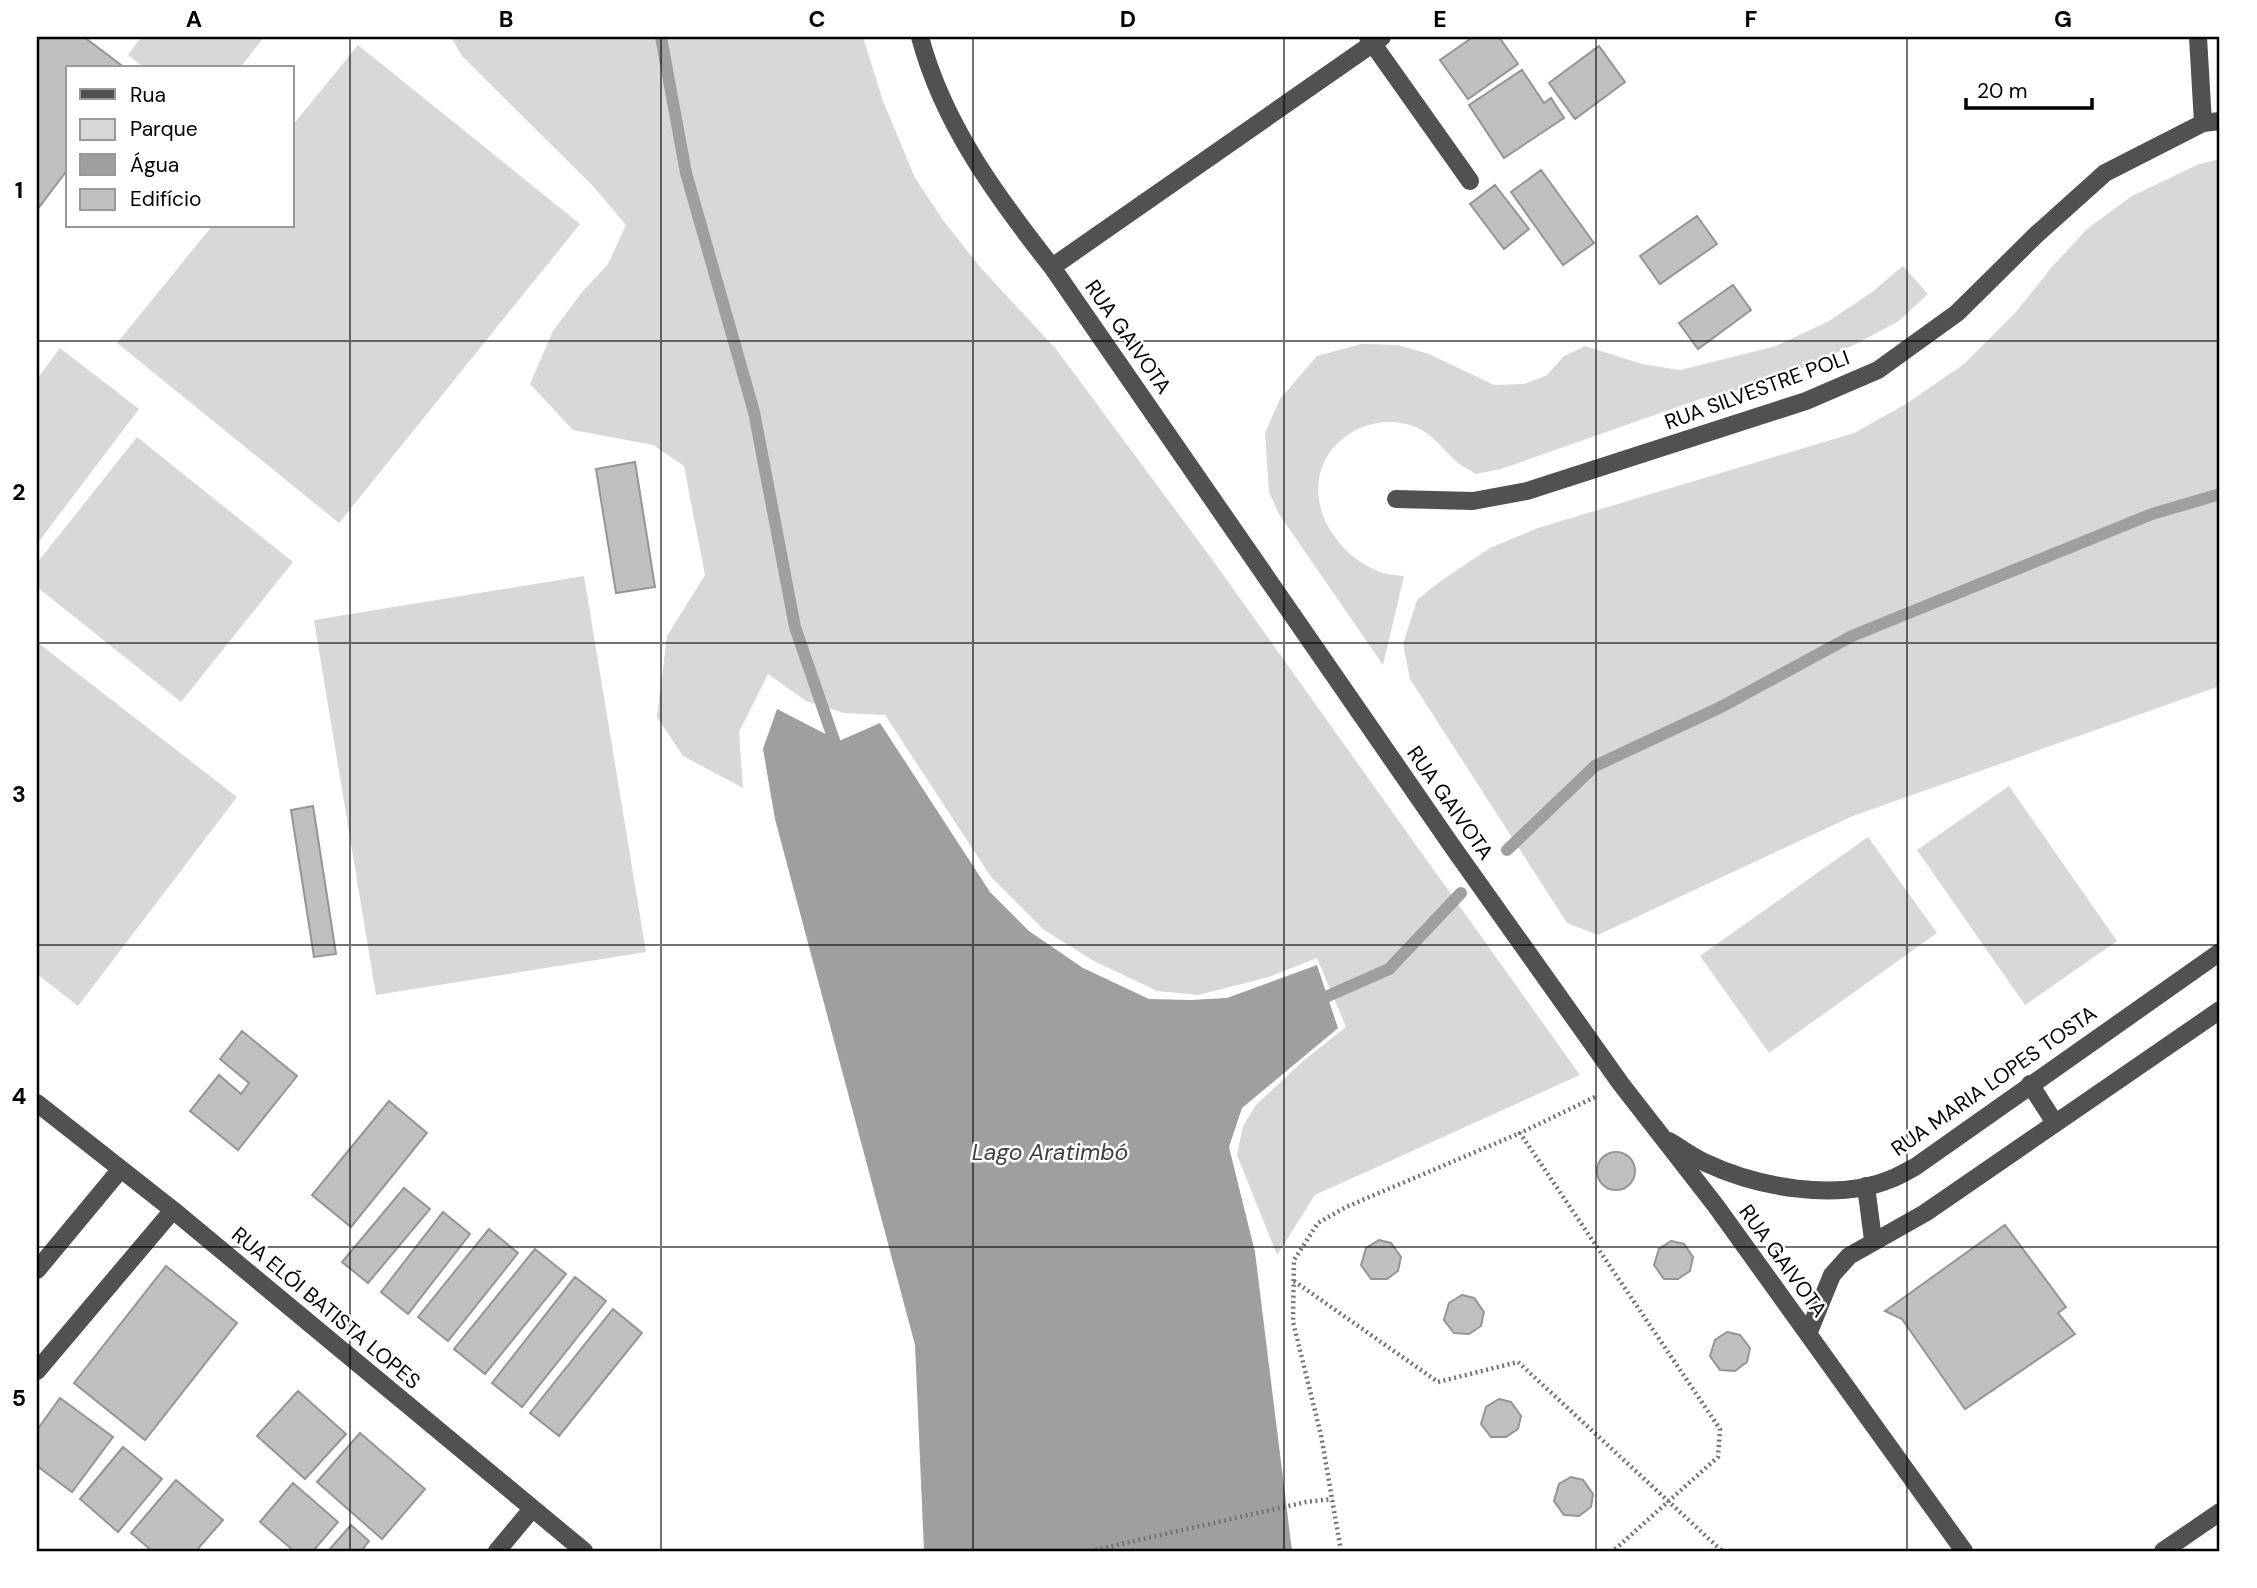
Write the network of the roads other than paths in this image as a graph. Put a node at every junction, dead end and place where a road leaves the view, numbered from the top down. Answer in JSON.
{"nodes":[{"id":1,"x":920,"y":37,"type":"edge"},
{"id":2,"x":2198,"y":37,"type":"edge"},
{"id":3,"x":1374,"y":39,"type":"edge"},
{"id":4,"x":2212,"y":122,"type":"edge"},
{"id":5,"x":1470,"y":181,"type":"dead end"},
{"id":6,"x":1052,"y":267,"type":"junction"},
{"id":7,"x":1396,"y":499,"type":"dead end"},
{"id":8,"x":2220,"y":951,"type":"edge"},
{"id":9,"x":2220,"y":1010,"type":"edge"},
{"id":10,"x":2030,"y":1084,"type":"junction"},
{"id":11,"x":37,"y":1103,"type":"edge"},
{"id":12,"x":2055,"y":1123,"type":"junction"},
{"id":13,"x":1660,"y":1135,"type":"junction"},
{"id":14,"x":120,"y":1170,"type":"junction"},
{"id":15,"x":1866,"y":1186,"type":"junction"},
{"id":16,"x":173,"y":1210,"type":"junction"},
{"id":17,"x":1873,"y":1240,"type":"junction"},
{"id":18,"x":37,"y":1270,"type":"edge"},
{"id":19,"x":1808,"y":1334,"type":"junction"},
{"id":20,"x":37,"y":1371,"type":"edge"},
{"id":21,"x":532,"y":1509,"type":"junction"},
{"id":22,"x":2220,"y":1512,"type":"edge"},
{"id":23,"x":497,"y":1551,"type":"edge"},
{"id":24,"x":584,"y":1551,"type":"edge"},
{"id":25,"x":1964,"y":1551,"type":"edge"},
{"id":26,"x":2163,"y":1551,"type":"edge"}],
"edges":[{"from":1,"to":6,"type":"street","name":"RUA GAIVOTA"},
{"from":2,"to":4,"type":"street"},
{"from":3,"to":5,"type":"street"},
{"from":3,"to":6,"type":"street"},
{"from":4,"to":7,"type":"street","name":"RUA SILVESTRE POLI"},
{"from":6,"to":13,"type":"street","name":"RUA GAIVOTA"},
{"from":8,"to":10,"type":"street","name":"RUA MARIA LOPES TOSTA"},
{"from":9,"to":12,"type":"street"},
{"from":10,"to":12,"type":"street"},
{"from":10,"to":15,"type":"street","name":"RUA MARIA LOPES TOSTA"},
{"from":11,"to":14,"type":"street","name":"RUA ELÓI BATISTA LOPES"},
{"from":12,"to":17,"type":"street"},
{"from":13,"to":15,"type":"street","name":"RUA MARIA LOPES TOSTA"},
{"from":13,"to":19,"type":"street","name":"RUA GAIVOTA"},
{"from":14,"to":16,"type":"street","name":"RUA ELÓI BATISTA LOPES"},
{"from":14,"to":18,"type":"street"},
{"from":15,"to":17,"type":"street"},
{"from":16,"to":20,"type":"street"},
{"from":16,"to":21,"type":"street","name":"RUA ELÓI BATISTA LOPES"},
{"from":17,"to":19,"type":"street"},
{"from":19,"to":25,"type":"street","name":"RUA GAIVOTA"},
{"from":21,"to":23,"type":"street"},
{"from":21,"to":24,"type":"street","name":"RUA ELÓI BATISTA LOPES"},
{"from":22,"to":26,"type":"street"}]}
